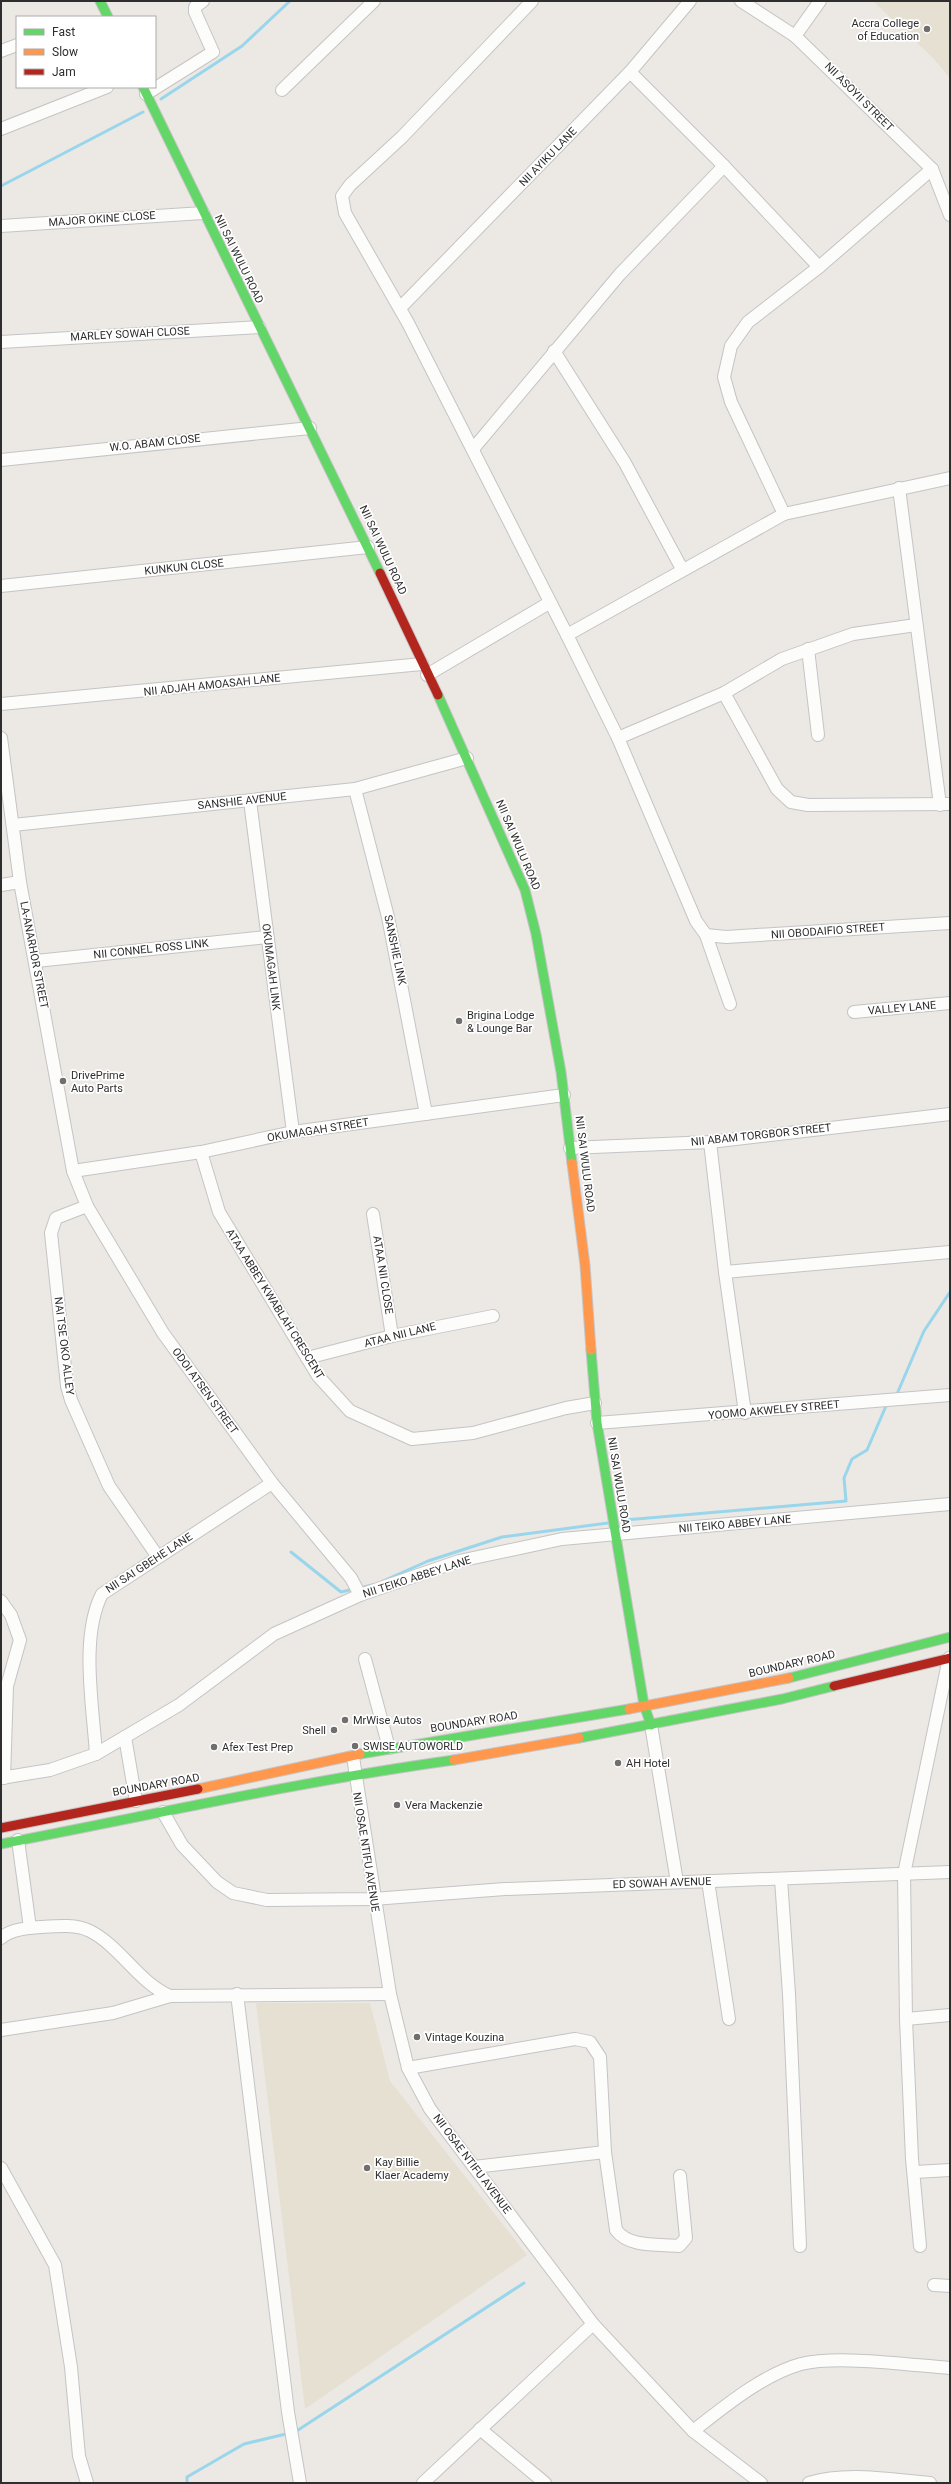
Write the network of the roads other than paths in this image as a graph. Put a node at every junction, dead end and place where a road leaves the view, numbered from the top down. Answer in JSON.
{"nodes":[{"id":1,"x":100,"y":1,"type":"edge"},
{"id":2,"x":203,"y":1,"type":"edge"},
{"id":3,"x":374,"y":1,"type":"edge"},
{"id":4,"x":532,"y":1,"type":"edge"},
{"id":5,"x":690,"y":1,"type":"edge"},
{"id":6,"x":742,"y":1,"type":"edge"},
{"id":7,"x":820,"y":1,"type":"edge"},
{"id":8,"x":104,"y":16,"type":"edge"},
{"id":9,"x":796,"y":36,"type":"junction"},
{"id":10,"x":16,"y":45,"type":"edge"},
{"id":11,"x":1,"y":51,"type":"edge"},
{"id":12,"x":630,"y":72,"type":"junction"},
{"id":13,"x":156,"y":85,"type":"edge"},
{"id":14,"x":104,"y":88,"type":"edge"},
{"id":15,"x":282,"y":90,"type":"dead end"},
{"id":16,"x":144,"y":91,"type":"edge"},
{"id":17,"x":1,"y":128,"type":"edge"},
{"id":18,"x":724,"y":166,"type":"junction"},
{"id":19,"x":932,"y":169,"type":"junction"},
{"id":20,"x":203,"y":213,"type":"junction"},
{"id":21,"x":950,"y":215,"type":"edge"},
{"id":22,"x":1,"y":226,"type":"edge"},
{"id":23,"x":819,"y":267,"type":"junction"},
{"id":24,"x":400,"y":308,"type":"junction"},
{"id":25,"x":259,"y":327,"type":"junction"},
{"id":26,"x":1,"y":342,"type":"edge"},
{"id":27,"x":554,"y":351,"type":"junction"},
{"id":28,"x":310,"y":428,"type":"junction"},
{"id":29,"x":473,"y":449,"type":"junction"},
{"id":30,"x":1,"y":460,"type":"edge"},
{"id":31,"x":950,"y":478,"type":"edge"},
{"id":32,"x":899,"y":488,"type":"junction"},
{"id":33,"x":784,"y":514,"type":"junction"},
{"id":34,"x":368,"y":547,"type":"junction"},
{"id":35,"x":682,"y":569,"type":"junction"},
{"id":36,"x":1,"y":586,"type":"edge"},
{"id":37,"x":549,"y":603,"type":"junction"},
{"id":38,"x":916,"y":625,"type":"junction"},
{"id":39,"x":567,"y":635,"type":"junction"},
{"id":40,"x":808,"y":649,"type":"junction"},
{"id":41,"x":425,"y":669,"type":"junction"},
{"id":42,"x":724,"y":693,"type":"junction"},
{"id":43,"x":1,"y":704,"type":"edge"},
{"id":44,"x":818,"y":735,"type":"dead end"},
{"id":45,"x":1,"y":738,"type":"edge"},
{"id":46,"x":618,"y":738,"type":"junction"},
{"id":47,"x":467,"y":758,"type":"junction"},
{"id":48,"x":355,"y":788,"type":"junction"},
{"id":49,"x":250,"y":801,"type":"junction"},
{"id":50,"x":945,"y":804,"type":"edge"},
{"id":51,"x":13,"y":825,"type":"junction"},
{"id":52,"x":20,"y":882,"type":"junction"},
{"id":53,"x":1,"y":885,"type":"edge"},
{"id":54,"x":950,"y":923,"type":"edge"},
{"id":55,"x":706,"y":935,"type":"junction"},
{"id":56,"x":267,"y":937,"type":"junction"},
{"id":57,"x":36,"y":961,"type":"junction"},
{"id":58,"x":950,"y":1003,"type":"edge"},
{"id":59,"x":730,"y":1004,"type":"dead end"},
{"id":60,"x":854,"y":1012,"type":"dead end"},
{"id":61,"x":564,"y":1095,"type":"junction"},
{"id":62,"x":426,"y":1114,"type":"junction"},
{"id":63,"x":950,"y":1114,"type":"edge"},
{"id":64,"x":293,"y":1132,"type":"junction"},
{"id":65,"x":710,"y":1142,"type":"junction"},
{"id":66,"x":570,"y":1148,"type":"junction"},
{"id":67,"x":202,"y":1152,"type":"junction"},
{"id":68,"x":73,"y":1172,"type":"junction"},
{"id":69,"x":87,"y":1206,"type":"junction"},
{"id":70,"x":373,"y":1214,"type":"dead end"},
{"id":71,"x":950,"y":1252,"type":"edge"},
{"id":72,"x":725,"y":1272,"type":"junction"},
{"id":73,"x":493,"y":1316,"type":"dead end"},
{"id":74,"x":392,"y":1336,"type":"junction"},
{"id":75,"x":307,"y":1358,"type":"junction"},
{"id":76,"x":950,"y":1395,"type":"edge"},
{"id":77,"x":596,"y":1403,"type":"junction"},
{"id":78,"x":745,"y":1412,"type":"junction"},
{"id":79,"x":597,"y":1423,"type":"junction"},
{"id":80,"x":272,"y":1483,"type":"junction"},
{"id":81,"x":950,"y":1504,"type":"edge"},
{"id":82,"x":615,"y":1535,"type":"junction"},
{"id":83,"x":158,"y":1557,"type":"junction"},
{"id":84,"x":359,"y":1593,"type":"junction"},
{"id":85,"x":1,"y":1602,"type":"edge"},
{"id":86,"x":950,"y":1637,"type":"edge"},
{"id":87,"x":949,"y":1658,"type":"edge"},
{"id":88,"x":365,"y":1659,"type":"dead end"},
{"id":89,"x":644,"y":1705,"type":"junction"},
{"id":90,"x":651,"y":1725,"type":"junction"},
{"id":91,"x":125,"y":1737,"type":"junction"},
{"id":92,"x":389,"y":1748,"type":"junction"},
{"id":93,"x":96,"y":1754,"type":"junction"},
{"id":94,"x":353,"y":1757,"type":"junction"},
{"id":95,"x":354,"y":1774,"type":"junction"},
{"id":96,"x":3,"y":1778,"type":"edge"},
{"id":97,"x":136,"y":1801,"type":"junction"},
{"id":98,"x":163,"y":1812,"type":"junction"},
{"id":99,"x":3,"y":1826,"type":"edge"},
{"id":100,"x":18,"y":1840,"type":"junction"},
{"id":101,"x":1,"y":1844,"type":"edge"},
{"id":102,"x":950,"y":1872,"type":"edge"},
{"id":103,"x":904,"y":1874,"type":"junction"},
{"id":104,"x":781,"y":1878,"type":"junction"},
{"id":105,"x":708,"y":1881,"type":"junction"},
{"id":106,"x":677,"y":1882,"type":"junction"},
{"id":107,"x":373,"y":1899,"type":"junction"},
{"id":108,"x":30,"y":1928,"type":"junction"},
{"id":109,"x":1,"y":1938,"type":"edge"},
{"id":110,"x":237,"y":1994,"type":"junction"},
{"id":111,"x":390,"y":1994,"type":"junction"},
{"id":112,"x":170,"y":1996,"type":"junction"},
{"id":113,"x":950,"y":2015,"type":"edge"},
{"id":114,"x":906,"y":2019,"type":"junction"},
{"id":115,"x":729,"y":2020,"type":"dead end"},
{"id":116,"x":1,"y":2030,"type":"edge"},
{"id":117,"x":408,"y":2068,"type":"junction"},
{"id":118,"x":605,"y":2152,"type":"junction"},
{"id":119,"x":474,"y":2167,"type":"junction"},
{"id":120,"x":1,"y":2168,"type":"edge"},
{"id":121,"x":950,"y":2170,"type":"edge"},
{"id":122,"x":915,"y":2172,"type":"junction"},
{"id":123,"x":680,"y":2176,"type":"dead end"},
{"id":124,"x":800,"y":2246,"type":"dead end"},
{"id":125,"x":920,"y":2246,"type":"dead end"},
{"id":126,"x":934,"y":2286,"type":"dead end"},
{"id":127,"x":950,"y":2286,"type":"edge"},
{"id":128,"x":593,"y":2324,"type":"junction"},
{"id":129,"x":950,"y":2368,"type":"edge"},
{"id":130,"x":480,"y":2429,"type":"junction"},
{"id":131,"x":693,"y":2431,"type":"junction"},
{"id":132,"x":87,"y":2483,"type":"edge"},
{"id":133,"x":300,"y":2483,"type":"edge"},
{"id":134,"x":423,"y":2483,"type":"edge"},
{"id":135,"x":545,"y":2483,"type":"edge"},
{"id":136,"x":761,"y":2483,"type":"edge"},
{"id":137,"x":810,"y":2483,"type":"edge"},
{"id":138,"x":930,"y":2483,"type":"edge"}],
"edges":[{"from":1,"to":8,"type":"main road"},
{"from":2,"to":13,"type":"street"},
{"from":3,"to":15,"type":"street"},
{"from":4,"to":24,"type":"street"},
{"from":5,"to":12,"type":"street","name":"NII AYIKU LANE"},
{"from":6,"to":9,"type":"street","name":"NII ASOYII STREET"},
{"from":7,"to":9,"type":"street"},
{"from":9,"to":19,"type":"street","name":"NII ASOYII STREET"},
{"from":10,"to":11,"type":"street"},
{"from":12,"to":18,"type":"street"},
{"from":12,"to":24,"type":"street","name":"NII AYIKU LANE"},
{"from":14,"to":17,"type":"street"},
{"from":16,"to":20,"type":"main road","name":"NII SAI WULU ROAD"},
{"from":18,"to":23,"type":"street"},
{"from":18,"to":27,"type":"street"},
{"from":19,"to":21,"type":"street","name":"NII ASOYII STREET"},
{"from":19,"to":23,"type":"street"},
{"from":20,"to":22,"type":"street","name":"MAJOR OKINE CLOSE"},
{"from":20,"to":25,"type":"main road","name":"NII SAI WULU ROAD"},
{"from":23,"to":33,"type":"street"},
{"from":24,"to":29,"type":"street"},
{"from":25,"to":26,"type":"street","name":"MARLEY SOWAH CLOSE"},
{"from":25,"to":28,"type":"main road","name":"NII SAI WULU ROAD"},
{"from":27,"to":29,"type":"street"},
{"from":27,"to":35,"type":"street"},
{"from":28,"to":30,"type":"street","name":"W.O. ABAM CLOSE"},
{"from":28,"to":34,"type":"main road","name":"NII SAI WULU ROAD"},
{"from":29,"to":37,"type":"street"},
{"from":31,"to":32,"type":"street"},
{"from":32,"to":33,"type":"street"},
{"from":32,"to":38,"type":"street"},
{"from":33,"to":35,"type":"street"},
{"from":34,"to":36,"type":"street","name":"KUNKUN CLOSE"},
{"from":34,"to":41,"type":"main road","name":"NII SAI WULU ROAD"},
{"from":35,"to":39,"type":"street"},
{"from":37,"to":39,"type":"street"},
{"from":37,"to":41,"type":"street"},
{"from":38,"to":40,"type":"street"},
{"from":38,"to":50,"type":"street"},
{"from":39,"to":46,"type":"street"},
{"from":40,"to":42,"type":"street"},
{"from":40,"to":44,"type":"street"},
{"from":41,"to":43,"type":"street","name":"NII ADJAH AMOASAH LANE"},
{"from":41,"to":47,"type":"main road","name":"NII SAI WULU ROAD"},
{"from":42,"to":46,"type":"street"},
{"from":42,"to":50,"type":"street"},
{"from":45,"to":51,"type":"street","name":"LA-ANARHOR STREET"},
{"from":46,"to":55,"type":"street"},
{"from":47,"to":48,"type":"street","name":"SANSHIE AVENUE"},
{"from":47,"to":61,"type":"main road","name":"NII SAI WULU ROAD"},
{"from":48,"to":49,"type":"street","name":"SANSHIE AVENUE"},
{"from":48,"to":62,"type":"street","name":"SANSHIE LINK"},
{"from":49,"to":51,"type":"street","name":"SANSHIE AVENUE"},
{"from":49,"to":56,"type":"street","name":"OKUMAGAH LINK"},
{"from":51,"to":52,"type":"street","name":"LA-ANARHOR STREET"},
{"from":52,"to":53,"type":"street"},
{"from":52,"to":57,"type":"street","name":"LA-ANARHOR STREET"},
{"from":54,"to":55,"type":"street","name":"NII OBODAIFIO STREET"},
{"from":55,"to":59,"type":"street"},
{"from":56,"to":57,"type":"street","name":"NII CONNEL ROSS LINK"},
{"from":56,"to":64,"type":"street","name":"OKUMAGAH LINK"},
{"from":57,"to":68,"type":"street","name":"LA-ANARHOR STREET"},
{"from":58,"to":60,"type":"street","name":"VALLEY LANE"},
{"from":61,"to":62,"type":"street","name":"OKUMAGAH STREET"},
{"from":61,"to":66,"type":"main road","name":"NII SAI WULU ROAD"},
{"from":62,"to":64,"type":"street","name":"OKUMAGAH STREET"},
{"from":63,"to":65,"type":"street","name":"NII ABAM TORGBOR STREET"},
{"from":64,"to":67,"type":"street","name":"OKUMAGAH STREET"},
{"from":65,"to":66,"type":"street","name":"NII ABAM TORGBOR STREET"},
{"from":65,"to":72,"type":"street"},
{"from":66,"to":77,"type":"main road","name":"NII SAI WULU ROAD"},
{"from":67,"to":68,"type":"street","name":"OKUMAGAH STREET"},
{"from":67,"to":75,"type":"street","name":"ATAA ABBEY KWABLAH CRESCENT"},
{"from":68,"to":69,"type":"street","name":"ODOI ATSEN STREET"},
{"from":69,"to":80,"type":"street","name":"ODOI ATSEN STREET"},
{"from":69,"to":83,"type":"street","name":"NAI TSE OKO ALLEY"},
{"from":70,"to":74,"type":"street","name":"ATAA NII CLOSE"},
{"from":71,"to":72,"type":"street"},
{"from":72,"to":78,"type":"street"},
{"from":73,"to":74,"type":"street","name":"ATAA NII LANE"},
{"from":74,"to":75,"type":"street","name":"ATAA NII LANE"},
{"from":75,"to":77,"type":"street","name":"ATAA ABBEY KWABLAH CRESCENT"},
{"from":76,"to":78,"type":"street","name":"YOOMO AKWELEY STREET"},
{"from":77,"to":79,"type":"main road","name":"NII SAI WULU ROAD"},
{"from":78,"to":79,"type":"street","name":"YOOMO AKWELEY STREET"},
{"from":79,"to":82,"type":"main road","name":"NII SAI WULU ROAD"},
{"from":80,"to":83,"type":"street","name":"NII SAI GBEHE LANE"},
{"from":80,"to":84,"type":"street","name":"ODOI ATSEN STREET"},
{"from":81,"to":82,"type":"street","name":"NII TEIKO ABBEY LANE"},
{"from":82,"to":84,"type":"street","name":"NII TEIKO ABBEY LANE"},
{"from":82,"to":89,"type":"main road","name":"NII SAI WULU ROAD"},
{"from":83,"to":93,"type":"street","name":"NII SAI GBEHE LANE"},
{"from":84,"to":91,"type":"street","name":"NII TEIKO ABBEY LANE"},
{"from":85,"to":96,"type":"street"},
{"from":86,"to":89,"type":"main road","name":"BOUNDARY ROAD"},
{"from":87,"to":90,"type":"main road"},
{"from":87,"to":103,"type":"street"},
{"from":88,"to":92,"type":"street"},
{"from":89,"to":90,"type":"main road","name":"NII SAI WULU ROAD"},
{"from":89,"to":92,"type":"main road","name":"BOUNDARY ROAD"},
{"from":90,"to":95,"type":"main road"},
{"from":90,"to":106,"type":"street"},
{"from":91,"to":93,"type":"street","name":"NII TEIKO ABBEY LANE"},
{"from":91,"to":97,"type":"street"},
{"from":92,"to":94,"type":"main road","name":"BOUNDARY ROAD"},
{"from":93,"to":96,"type":"street","name":"NII TEIKO ABBEY LANE"},
{"from":94,"to":95,"type":"street","name":"NII OSAE NTIFU AVENUE"},
{"from":94,"to":97,"type":"main road","name":"BOUNDARY ROAD"},
{"from":95,"to":98,"type":"main road"},
{"from":95,"to":107,"type":"street","name":"NII OSAE NTIFU AVENUE"},
{"from":97,"to":99,"type":"main road","name":"BOUNDARY ROAD"},
{"from":98,"to":100,"type":"main road"},
{"from":98,"to":107,"type":"street","name":"ED SOWAH AVENUE"},
{"from":100,"to":101,"type":"main road"},
{"from":100,"to":108,"type":"street"},
{"from":102,"to":103,"type":"street","name":"ED SOWAH AVENUE"},
{"from":103,"to":104,"type":"street","name":"ED SOWAH AVENUE"},
{"from":103,"to":114,"type":"street"},
{"from":104,"to":105,"type":"street","name":"ED SOWAH AVENUE"},
{"from":104,"to":124,"type":"street"},
{"from":105,"to":106,"type":"street","name":"ED SOWAH AVENUE"},
{"from":105,"to":115,"type":"street"},
{"from":106,"to":107,"type":"street","name":"ED SOWAH AVENUE"},
{"from":107,"to":111,"type":"street","name":"NII OSAE NTIFU AVENUE"},
{"from":108,"to":109,"type":"street"},
{"from":108,"to":112,"type":"street"},
{"from":110,"to":111,"type":"street"},
{"from":110,"to":112,"type":"street"},
{"from":110,"to":133,"type":"street"},
{"from":111,"to":117,"type":"street","name":"NII OSAE NTIFU AVENUE"},
{"from":112,"to":116,"type":"street"},
{"from":113,"to":114,"type":"street"},
{"from":114,"to":122,"type":"street"},
{"from":117,"to":118,"type":"street"},
{"from":117,"to":119,"type":"street","name":"NII OSAE NTIFU AVENUE"},
{"from":118,"to":119,"type":"street"},
{"from":118,"to":123,"type":"street"},
{"from":119,"to":128,"type":"street","name":"NII OSAE NTIFU AVENUE"},
{"from":120,"to":132,"type":"street"},
{"from":121,"to":122,"type":"street"},
{"from":122,"to":125,"type":"street"},
{"from":126,"to":127,"type":"street"},
{"from":128,"to":130,"type":"street"},
{"from":128,"to":131,"type":"street","name":"NII OSAE NTIFU AVENUE"},
{"from":129,"to":131,"type":"street"},
{"from":130,"to":134,"type":"street"},
{"from":130,"to":135,"type":"street"},
{"from":131,"to":136,"type":"street","name":"NII OSAE NTIFU AVENUE"},
{"from":137,"to":138,"type":"street"}]}
